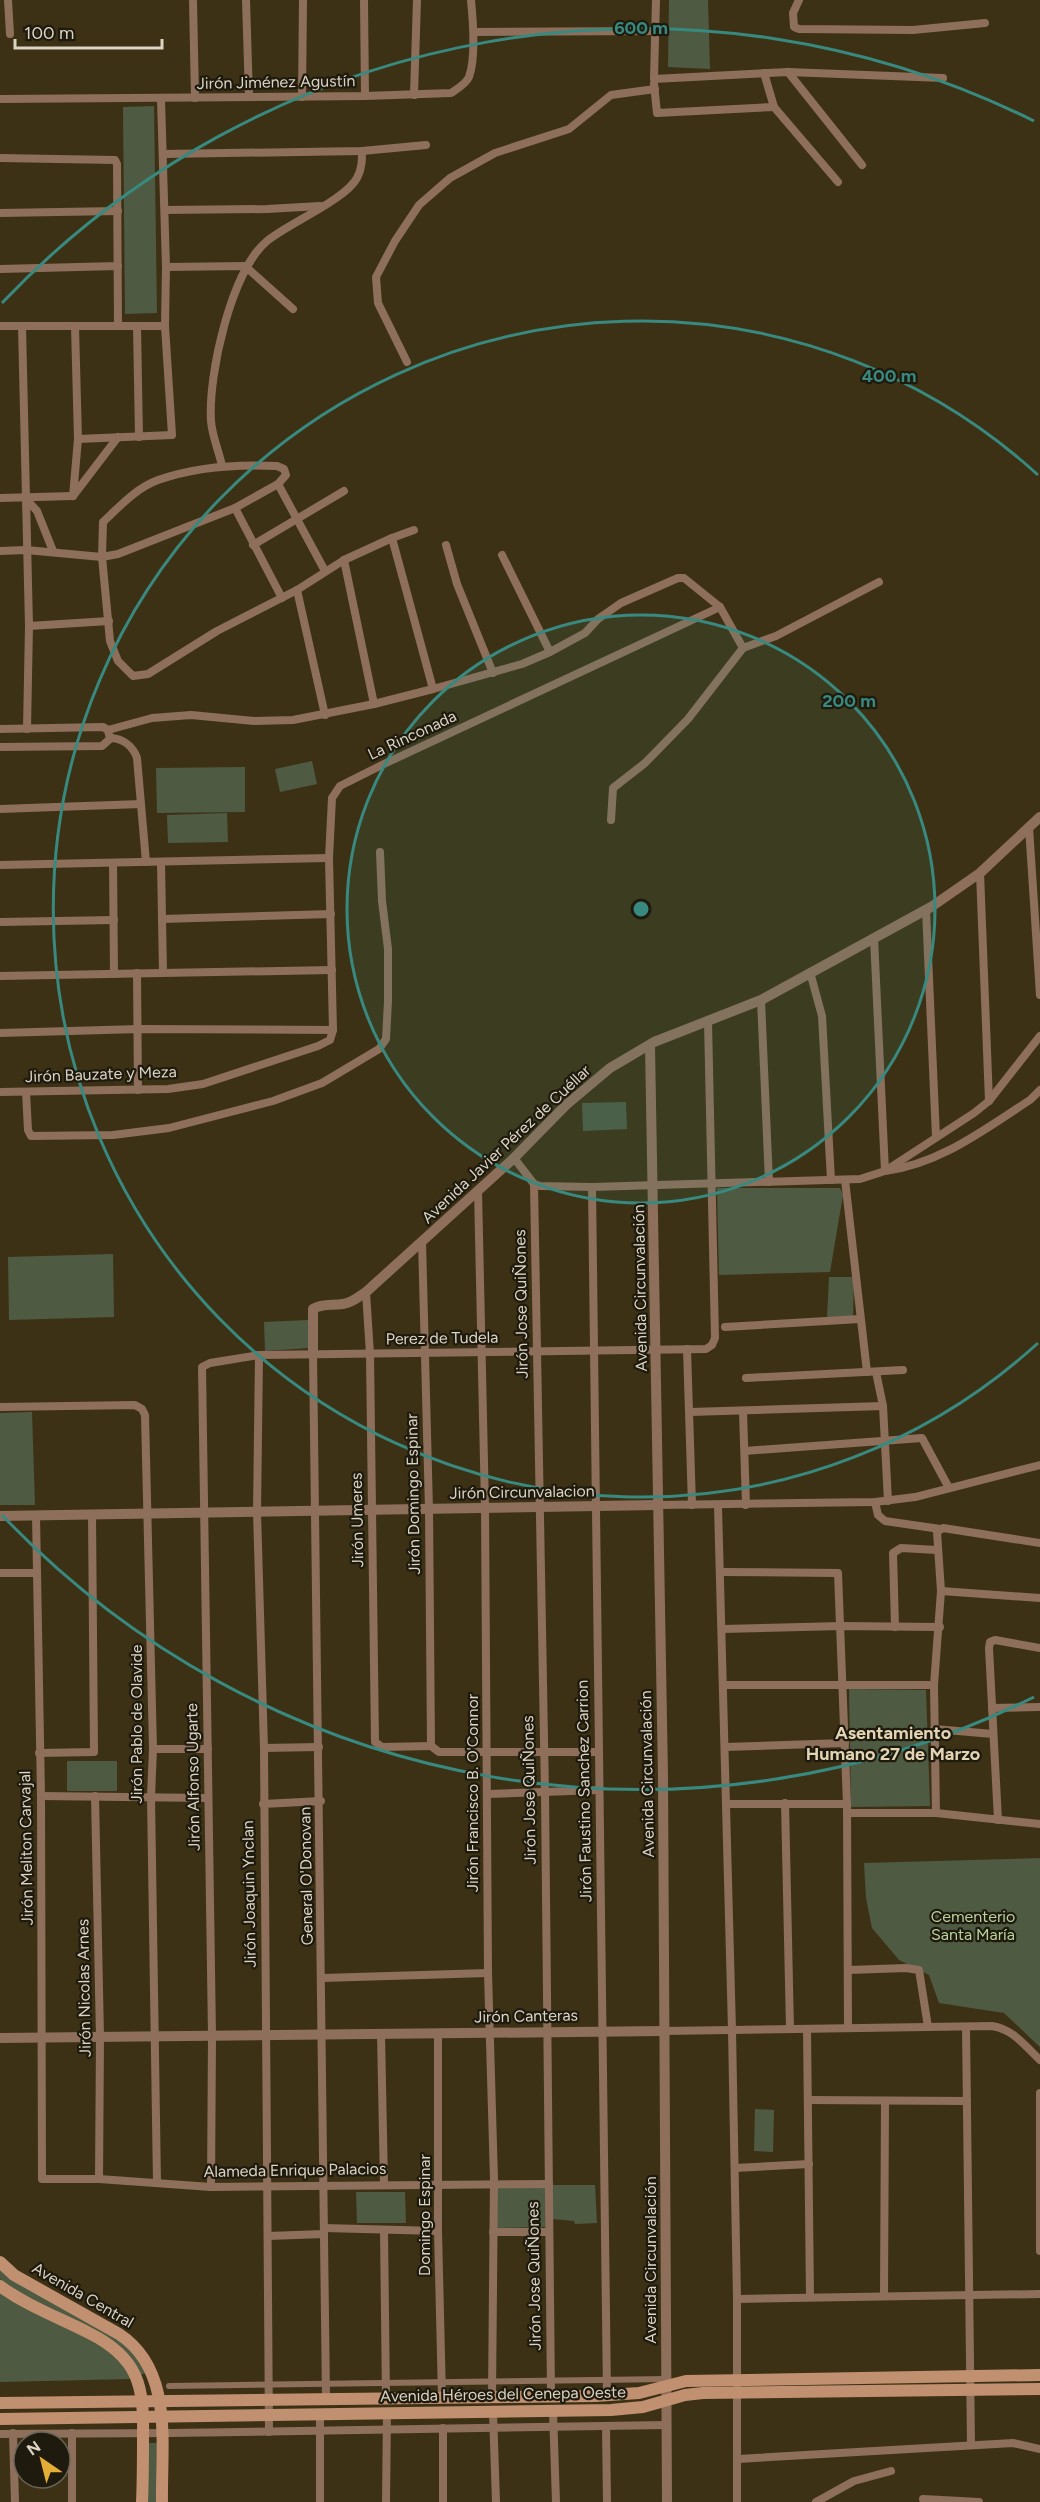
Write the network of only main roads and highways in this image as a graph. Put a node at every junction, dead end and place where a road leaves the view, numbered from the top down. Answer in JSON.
{"nodes":[{"id":1,"x":0,"y":2262,"type":"edge"},
{"id":2,"x":0,"y":2286,"type":"edge"},
{"id":3,"x":1040,"y":2375,"type":"edge"},
{"id":4,"x":666,"y":2389,"type":"junction"},
{"id":5,"x":1040,"y":2389,"type":"edge"},
{"id":6,"x":160,"y":2401,"type":"junction"},
{"id":7,"x":143,"y":2402,"type":"junction"},
{"id":8,"x":0,"y":2403,"type":"edge"},
{"id":9,"x":161,"y":2416,"type":"junction"},
{"id":10,"x":144,"y":2417,"type":"junction"},
{"id":11,"x":0,"y":2419,"type":"edge"},
{"id":12,"x":142,"y":2502,"type":"edge"},
{"id":13,"x":162,"y":2502,"type":"edge"}],
"edges":[{"from":1,"to":6,"type":"main road","name":"Avenida Central"},
{"from":2,"to":7,"type":"main road","name":"Avenida Central"},
{"from":3,"to":4,"type":"main road","name":"Avenida Héroes del Cenepa Oeste"},
{"from":4,"to":5,"type":"main road","name":"Avenida Héroes del Cenepa Oeste"},
{"from":4,"to":6,"type":"main road","name":"Avenida Héroes del Cenepa Oeste"},
{"from":4,"to":9,"type":"main road","name":"Avenida Héroes del Cenepa Oeste"},
{"from":6,"to":7,"type":"main road","name":"Avenida Héroes del Cenepa Oeste"},
{"from":6,"to":9,"type":"main road","name":"Avenida Central"},
{"from":7,"to":8,"type":"main road","name":"Avenida Héroes del Cenepa Oeste"},
{"from":7,"to":10,"type":"main road","name":"Avenida Central"},
{"from":9,"to":10,"type":"main road","name":"Avenida Héroes del Cenepa Oeste"},
{"from":9,"to":13,"type":"main road","name":"Avenida Central"},
{"from":10,"to":11,"type":"main road","name":"Avenida Héroes del Cenepa Oeste"},
{"from":10,"to":12,"type":"main road","name":"Avenida Central"}]}
